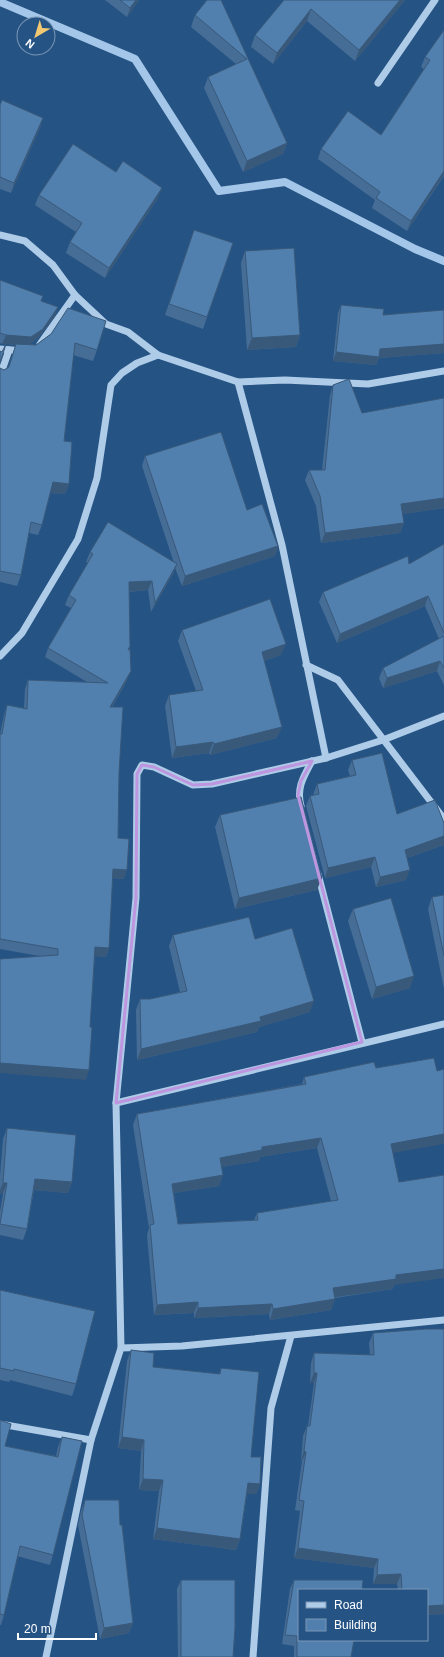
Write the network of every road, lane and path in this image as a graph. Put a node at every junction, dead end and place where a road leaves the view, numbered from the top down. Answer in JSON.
{"nodes":[{"id":1,"x":435,"y":0,"type":"edge"},
{"id":2,"x":378,"y":83,"type":"dead end"},
{"id":3,"x":0,"y":235,"type":"edge"},
{"id":4,"x":75,"y":296,"type":"junction"},
{"id":5,"x":0,"y":349,"type":"edge"},
{"id":6,"x":9,"y":350,"type":"junction"},
{"id":7,"x":158,"y":355,"type":"junction"},
{"id":8,"x":444,"y":371,"type":"edge"},
{"id":9,"x":0,"y":376,"type":"edge"},
{"id":10,"x":238,"y":382,"type":"junction"},
{"id":11,"x":0,"y":656,"type":"edge"},
{"id":12,"x":306,"y":665,"type":"junction"},
{"id":13,"x":444,"y":716,"type":"edge"},
{"id":14,"x":383,"y":740,"type":"junction"},
{"id":15,"x":326,"y":758,"type":"junction"},
{"id":16,"x":312,"y":761,"type":"junction"},
{"id":17,"x":304,"y":817,"type":"edge"},
{"id":18,"x":444,"y":819,"type":"edge"},
{"id":19,"x":317,"y":868,"type":"edge"},
{"id":20,"x":444,"y":1024,"type":"edge"},
{"id":21,"x":362,"y":1042,"type":"junction"},
{"id":22,"x":116,"y":1103,"type":"junction"},
{"id":23,"x":444,"y":1320,"type":"edge"},
{"id":24,"x":291,"y":1336,"type":"junction"},
{"id":25,"x":121,"y":1348,"type":"junction"},
{"id":26,"x":0,"y":1424,"type":"edge"},
{"id":27,"x":91,"y":1440,"type":"junction"},
{"id":28,"x":46,"y":1657,"type":"edge"},
{"id":29,"x":253,"y":1657,"type":"edge"}],
"edges":[{"from":1,"to":2,"type":"street"},
{"from":3,"to":4,"type":"street"},
{"from":4,"to":6,"type":"street"},
{"from":4,"to":7,"type":"street"},
{"from":5,"to":6,"type":"street"},
{"from":6,"to":9,"type":"street"},
{"from":7,"to":10,"type":"street"},
{"from":7,"to":11,"type":"street"},
{"from":8,"to":10,"type":"street"},
{"from":10,"to":12,"type":"street"},
{"from":12,"to":14,"type":"street"},
{"from":12,"to":15,"type":"street"},
{"from":13,"to":14,"type":"street"},
{"from":14,"to":15,"type":"street"},
{"from":14,"to":18,"type":"street"},
{"from":15,"to":16,"type":"street"},
{"from":16,"to":17,"type":"street"},
{"from":16,"to":22,"type":"street"},
{"from":19,"to":21,"type":"street"},
{"from":20,"to":21,"type":"street"},
{"from":21,"to":22,"type":"street"},
{"from":22,"to":25,"type":"street"},
{"from":23,"to":24,"type":"street"},
{"from":24,"to":25,"type":"street"},
{"from":24,"to":29,"type":"street"},
{"from":25,"to":27,"type":"street"},
{"from":26,"to":27,"type":"street"},
{"from":27,"to":28,"type":"street"}]}
